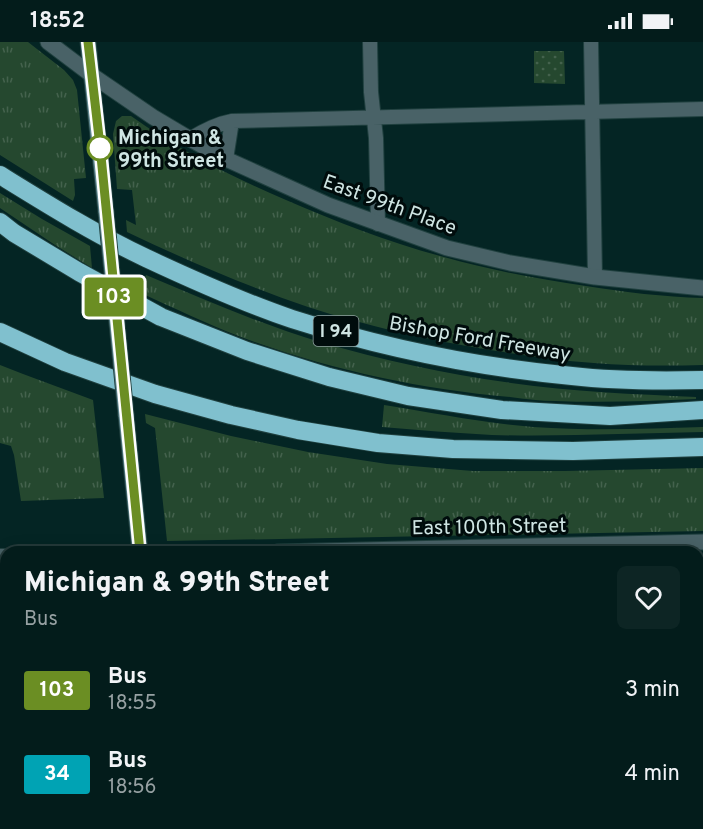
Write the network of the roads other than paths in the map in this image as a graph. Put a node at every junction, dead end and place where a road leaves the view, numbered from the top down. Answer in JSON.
{"nodes":[{"id":1,"x":48,"y":42,"type":"edge"},
{"id":2,"x":88,"y":42,"type":"edge"},
{"id":3,"x":370,"y":42,"type":"edge"},
{"id":4,"x":591,"y":42,"type":"edge"},
{"id":5,"x":93,"y":76,"type":"junction"},
{"id":6,"x":703,"y":109,"type":"edge"},
{"id":7,"x":592,"y":111,"type":"junction"},
{"id":8,"x":374,"y":116,"type":"junction"},
{"id":9,"x":232,"y":121,"type":"junction"},
{"id":10,"x":190,"y":139,"type":"junction"},
{"id":11,"x":226,"y":159,"type":"junction"},
{"id":12,"x":0,"y":174,"type":"edge"},
{"id":13,"x":0,"y":222,"type":"edge"},
{"id":14,"x":378,"y":224,"type":"junction"},
{"id":15,"x":595,"y":277,"type":"junction"},
{"id":16,"x":703,"y":288,"type":"edge"},
{"id":17,"x":0,"y":332,"type":"edge"},
{"id":18,"x":703,"y":380,"type":"edge"},
{"id":19,"x":703,"y":410,"type":"edge"},
{"id":20,"x":703,"y":447,"type":"edge"},
{"id":21,"x":703,"y":542,"type":"edge"},
{"id":22,"x":139,"y":546,"type":"edge"},
{"id":23,"x":634,"y":546,"type":"edge"}],
"edges":[{"from":1,"to":5,"type":"street","name":"East 99th Place"},
{"from":2,"to":5,"type":"main road"},
{"from":3,"to":8,"type":"street"},
{"from":4,"to":7,"type":"street"},
{"from":5,"to":10,"type":"street","name":"East 99th Place"},
{"from":5,"to":22,"type":"main road","bridge":true},
{"from":6,"to":7,"type":"street"},
{"from":7,"to":8,"type":"street"},
{"from":7,"to":15,"type":"street"},
{"from":8,"to":9,"type":"street"},
{"from":8,"to":14,"type":"street"},
{"from":9,"to":10,"type":"street"},
{"from":9,"to":11,"type":"street"},
{"from":10,"to":11,"type":"street","name":"East 99th Place"},
{"from":11,"to":14,"type":"street","name":"East 99th Place"},
{"from":12,"to":18,"type":"highway","name":"Bishop Ford Freeway","number":"I 94"},
{"from":13,"to":19,"type":"highway"},
{"from":14,"to":15,"type":"street","name":"East 99th Place"},
{"from":15,"to":16,"type":"street","name":"East 99th Place"},
{"from":17,"to":20,"type":"highway"},
{"from":21,"to":23,"type":"street","name":"East 100th Street"}]}
